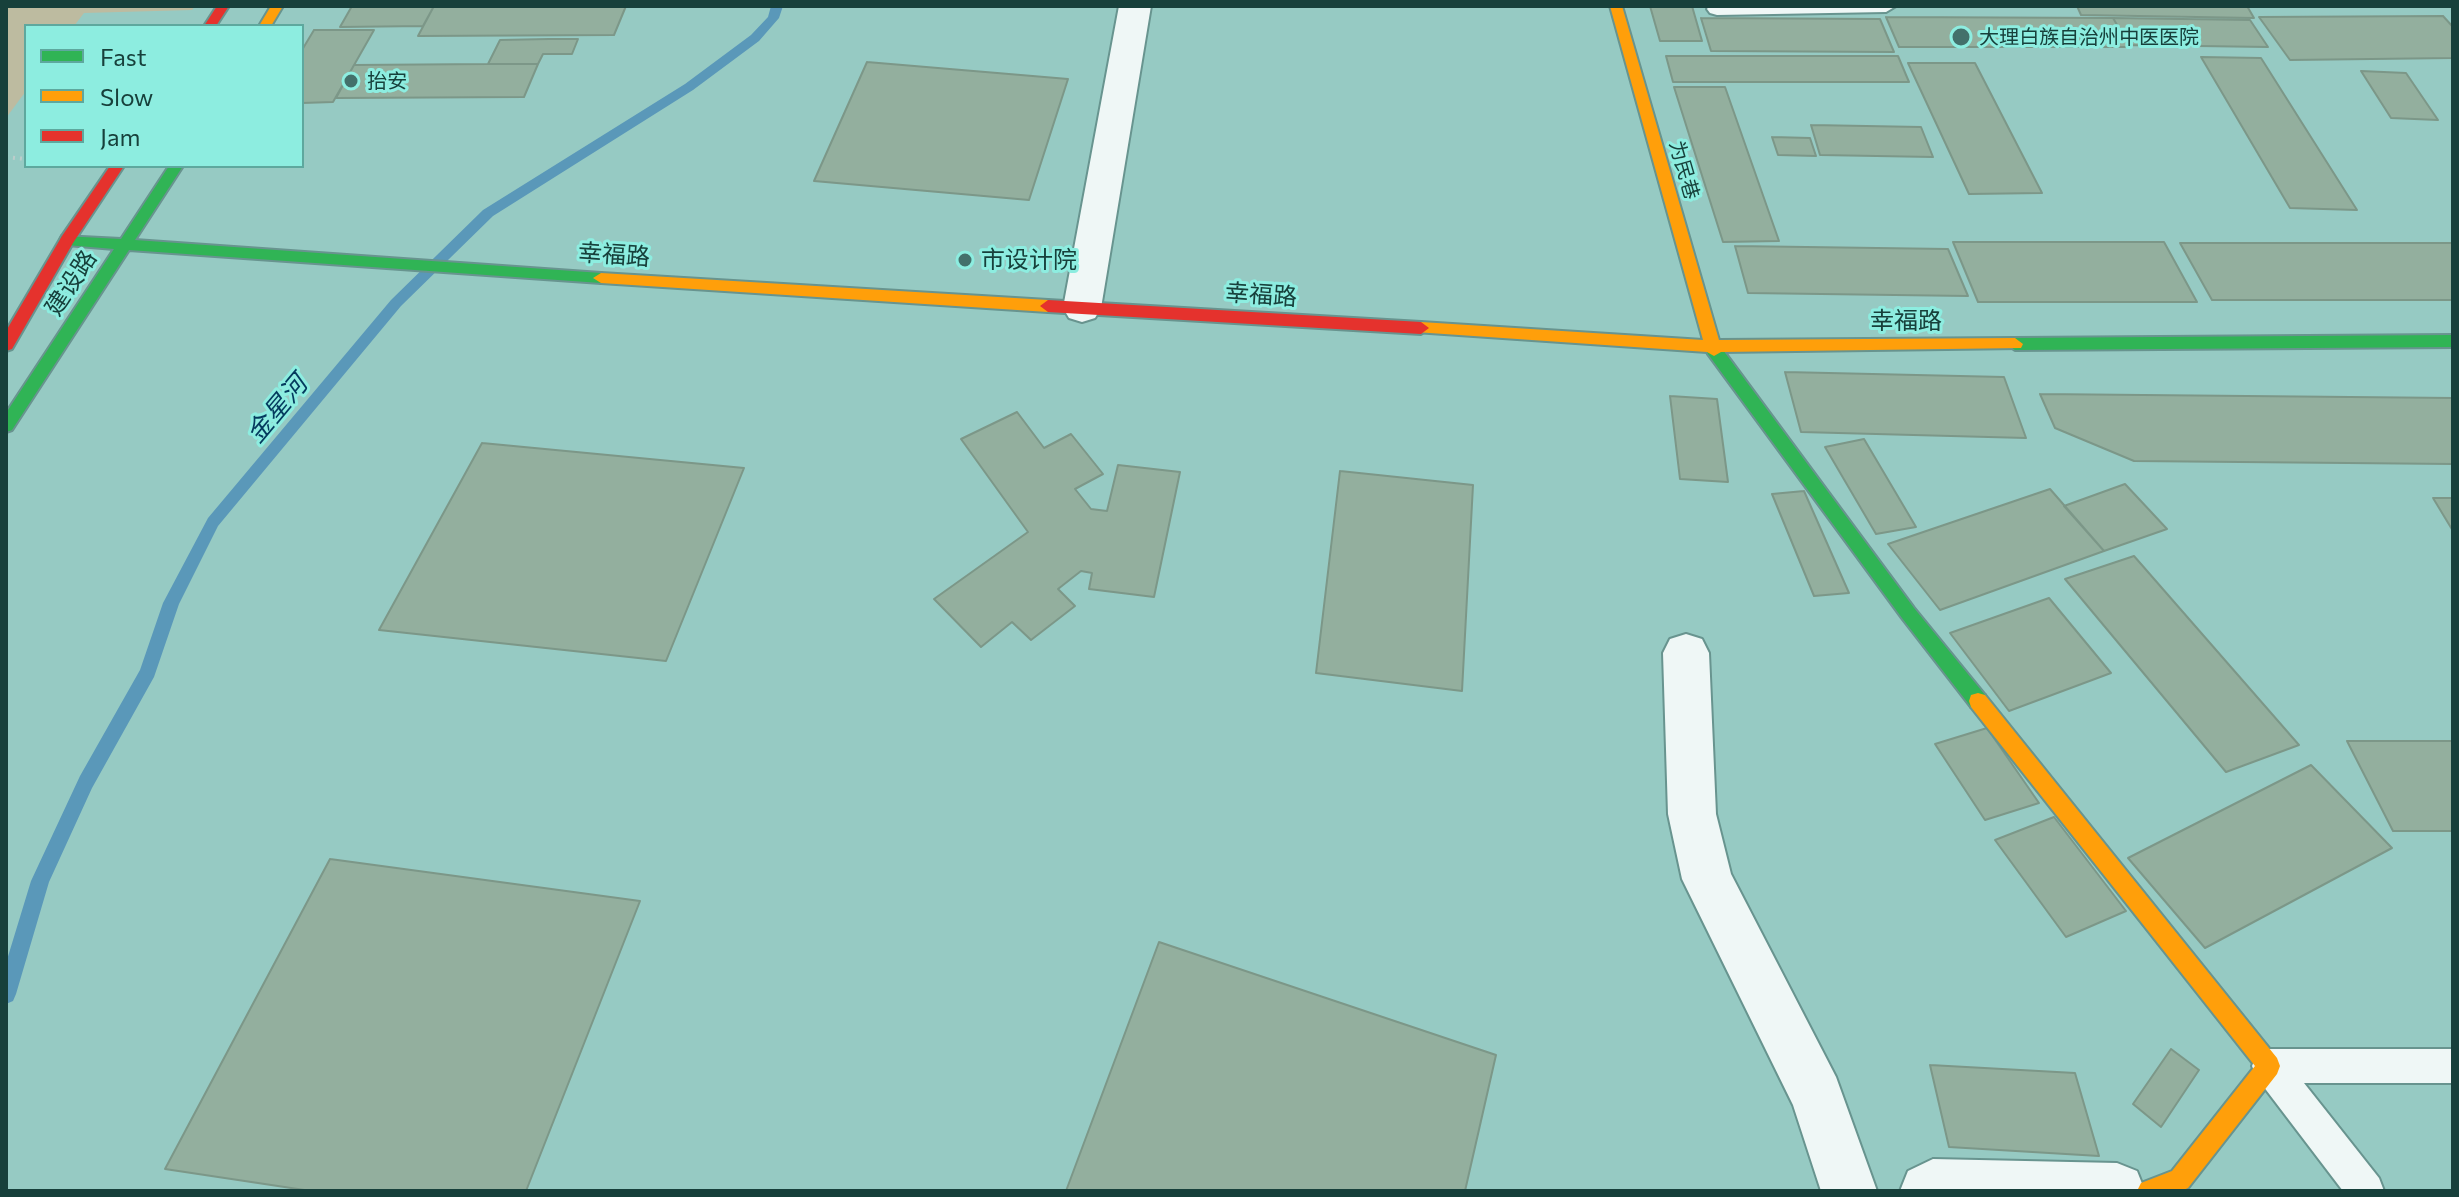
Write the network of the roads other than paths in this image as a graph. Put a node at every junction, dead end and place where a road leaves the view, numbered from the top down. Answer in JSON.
{"nodes":[{"id":1,"x":223,"y":6,"type":"edge"},
{"id":2,"x":277,"y":6,"type":"edge"},
{"id":3,"x":1135,"y":6,"type":"edge"},
{"id":4,"x":1616,"y":6,"type":"edge"},
{"id":5,"x":1886,"y":6,"type":"edge"},
{"id":6,"x":1717,"y":9,"type":"dead end"},
{"id":7,"x":211,"y":24,"type":"edge"},
{"id":8,"x":266,"y":24,"type":"edge"},
{"id":9,"x":116,"y":168,"type":"edge"},
{"id":10,"x":175,"y":168,"type":"edge"},
{"id":11,"x":67,"y":240,"type":"junction"},
{"id":12,"x":127,"y":242,"type":"junction"},
{"id":13,"x":1082,"y":308,"type":"junction"},
{"id":14,"x":2453,"y":341,"type":"edge"},
{"id":15,"x":6,"y":345,"type":"edge"},
{"id":16,"x":1711,"y":346,"type":"junction"},
{"id":17,"x":6,"y":426,"type":"edge"},
{"id":18,"x":1686,"y":653,"type":"dead end"},
{"id":19,"x":2269,"y":1066,"type":"junction"},
{"id":20,"x":2453,"y":1066,"type":"edge"},
{"id":21,"x":1849,"y":1191,"type":"edge"},
{"id":22,"x":1928,"y":1191,"type":"edge"},
{"id":23,"x":2117,"y":1191,"type":"edge"},
{"id":24,"x":2149,"y":1191,"type":"edge"},
{"id":25,"x":2366,"y":1191,"type":"edge"}],
"edges":[{"from":1,"to":7,"type":"street"},
{"from":2,"to":8,"type":"street"},
{"from":3,"to":13,"type":"street"},
{"from":4,"to":16,"type":"street","name":"为民巷"},
{"from":5,"to":6,"type":"lane"},
{"from":9,"to":11,"type":"street","name":"建设路"},
{"from":10,"to":12,"type":"street","name":"建设路"},
{"from":11,"to":12,"type":"street","name":"幸福路"},
{"from":11,"to":15,"type":"street","name":"建设路"},
{"from":12,"to":13,"type":"street","name":"幸福路"},
{"from":12,"to":17,"type":"street","name":"建设路"},
{"from":13,"to":16,"type":"street","name":"幸福路"},
{"from":14,"to":16,"type":"street","name":"幸福路"},
{"from":16,"to":19,"type":"street"},
{"from":18,"to":21,"type":"street"},
{"from":19,"to":20,"type":"lane"},
{"from":19,"to":24,"type":"street"},
{"from":19,"to":25,"type":"lane"},
{"from":22,"to":23,"type":"street"}]}
